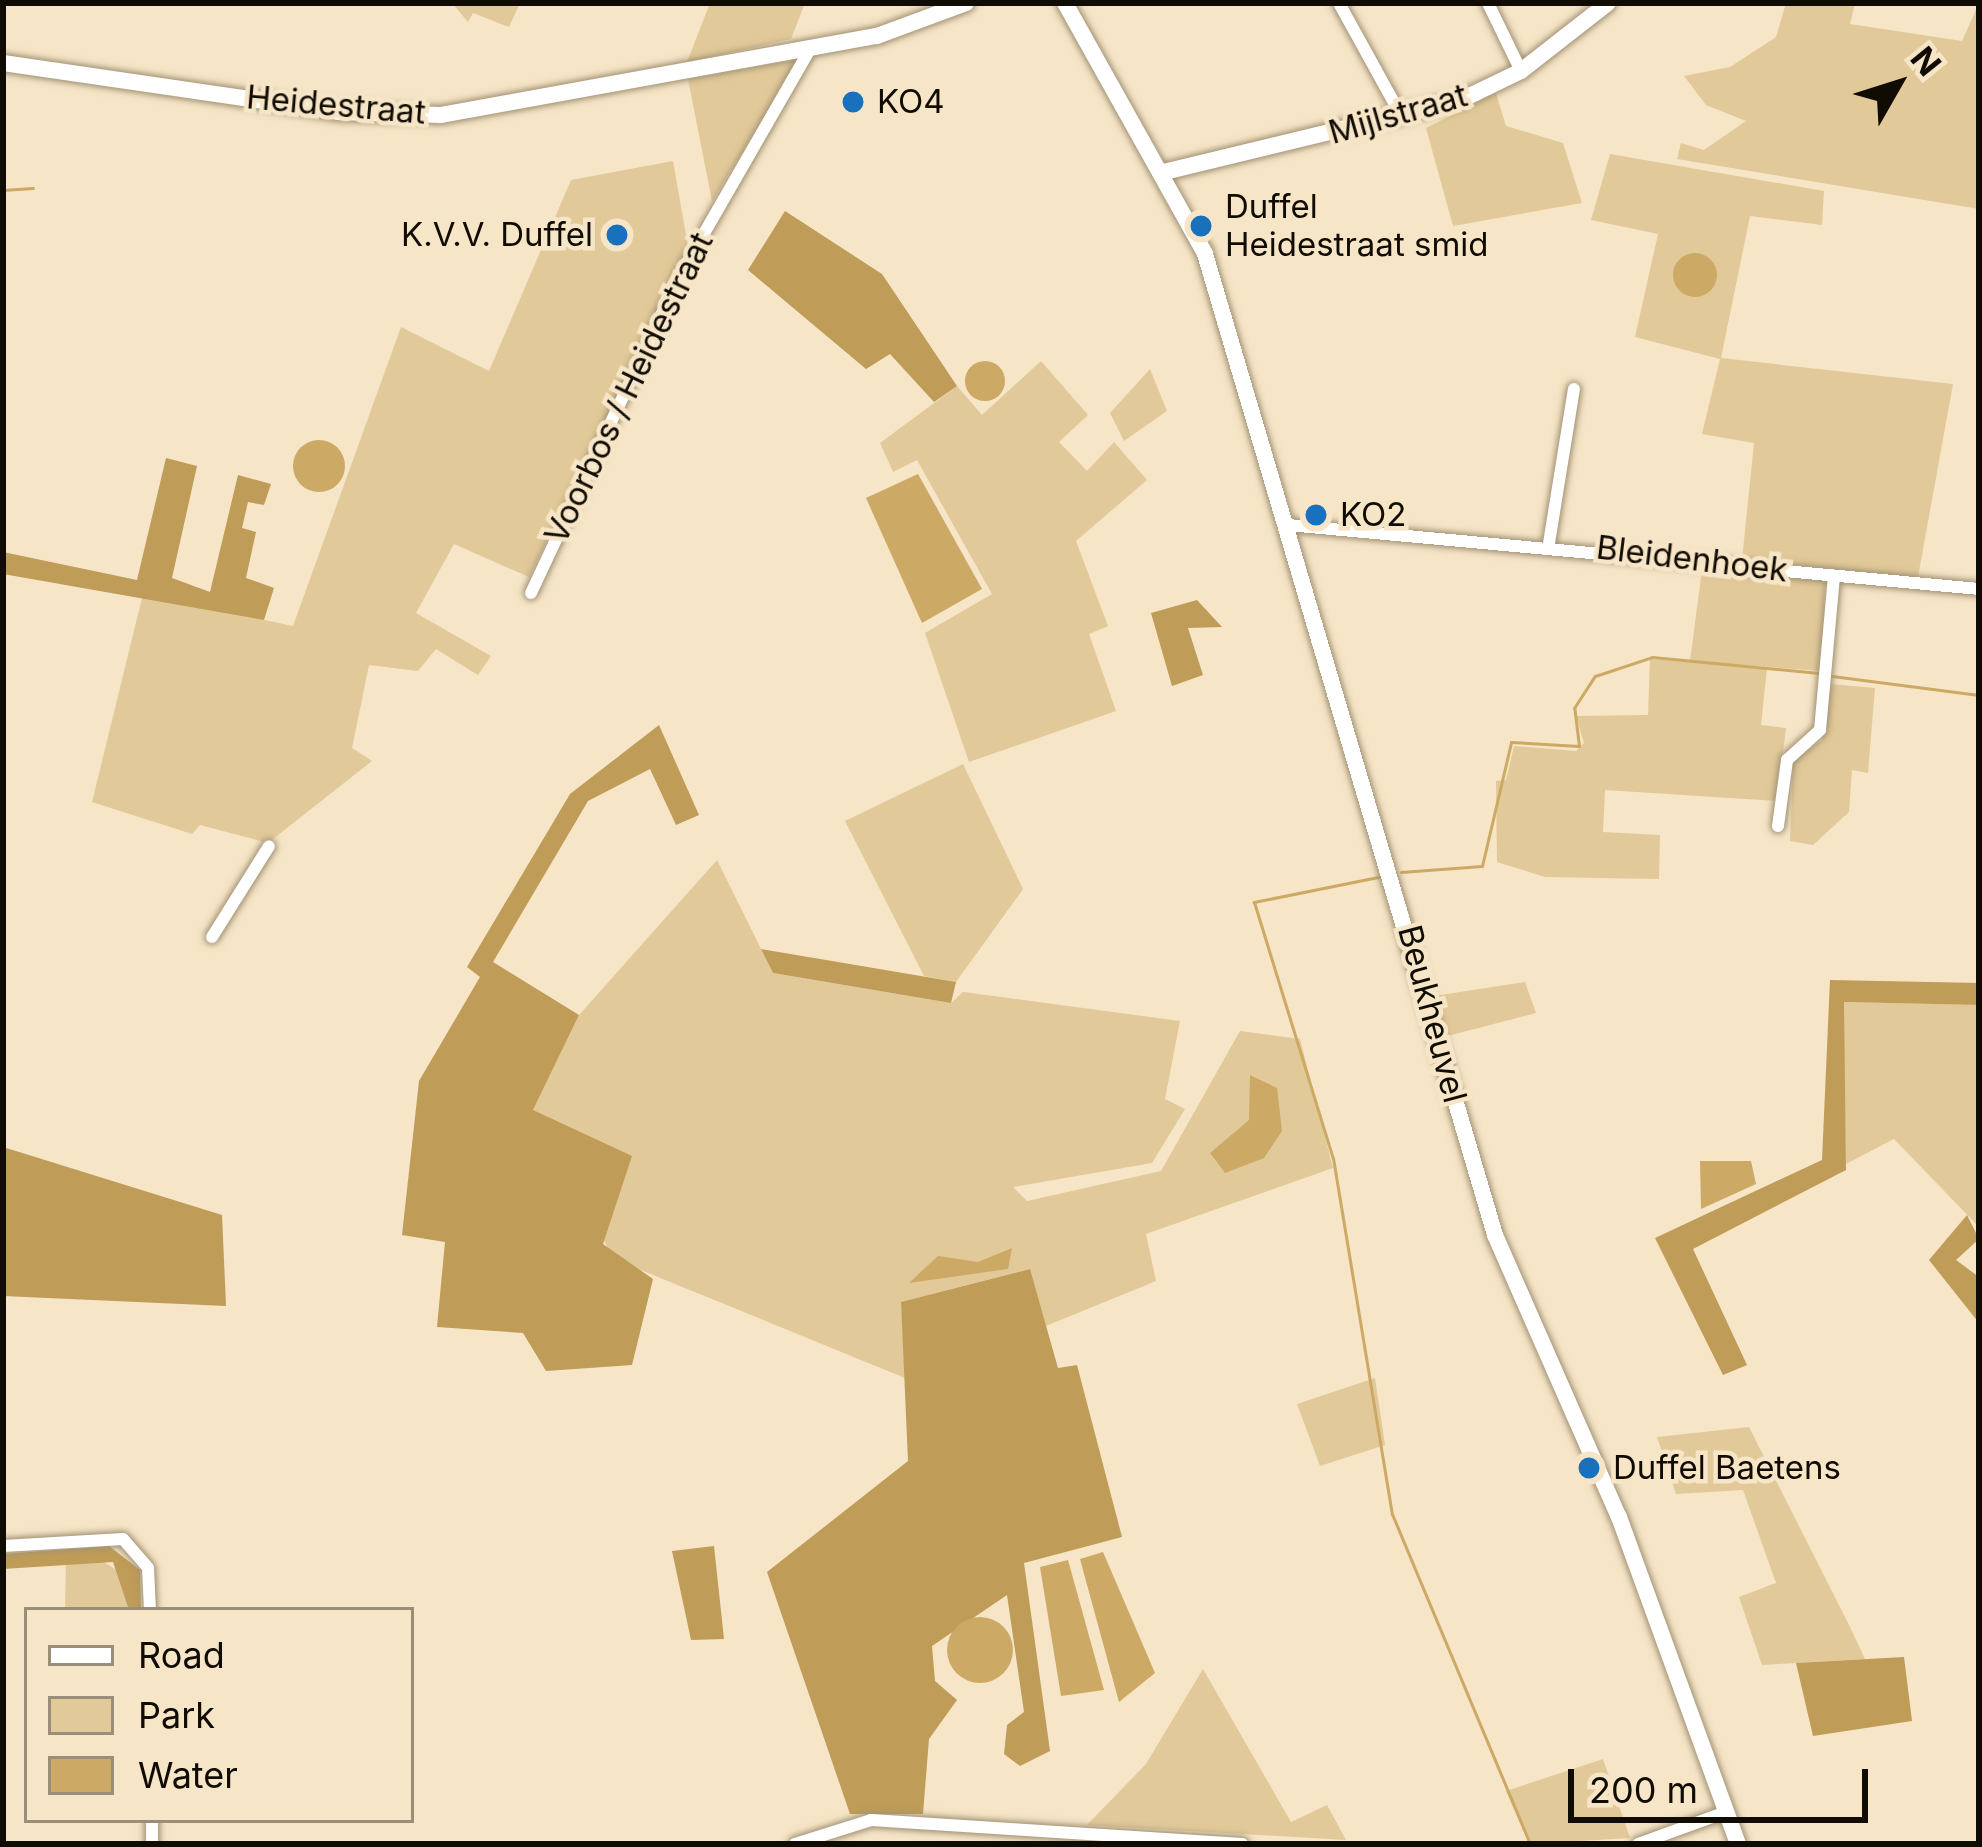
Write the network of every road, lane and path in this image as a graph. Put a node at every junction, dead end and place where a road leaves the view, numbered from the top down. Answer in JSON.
{"nodes":[{"id":1,"x":966,"y":3,"type":"edge"},
{"id":2,"x":1065,"y":3,"type":"edge"},
{"id":3,"x":1339,"y":3,"type":"edge"},
{"id":4,"x":1488,"y":3,"type":"edge"},
{"id":5,"x":1608,"y":3,"type":"edge"},
{"id":6,"x":810,"y":49,"type":"junction"},
{"id":7,"x":3,"y":63,"type":"edge"},
{"id":8,"x":1521,"y":71,"type":"junction"},
{"id":9,"x":1402,"y":118,"type":"junction"},
{"id":10,"x":1164,"y":172,"type":"junction"},
{"id":11,"x":1574,"y":389,"type":"dead end"},
{"id":12,"x":1288,"y":525,"type":"junction"},
{"id":13,"x":1549,"y":544,"type":"junction"},
{"id":14,"x":1834,"y":576,"type":"junction"},
{"id":15,"x":1979,"y":589,"type":"edge"},
{"id":16,"x":531,"y":592,"type":"dead end"},
{"id":17,"x":1778,"y":826,"type":"dead end"},
{"id":18,"x":269,"y":846,"type":"dead end"},
{"id":19,"x":212,"y":937,"type":"dead end"},
{"id":20,"x":3,"y":1546,"type":"edge"},
{"id":21,"x":150,"y":1607,"type":"edge"},
{"id":22,"x":1726,"y":1812,"type":"junction"},
{"id":23,"x":795,"y":1844,"type":"edge"},
{"id":24,"x":1242,"y":1844,"type":"edge"},
{"id":25,"x":1638,"y":1844,"type":"edge"},
{"id":26,"x":1738,"y":1844,"type":"edge"}],
"edges":[{"from":1,"to":6,"type":"street","name":"Heidestraat"},
{"from":2,"to":10,"type":"street","name":"Beukheuvel"},
{"from":3,"to":9,"type":"street"},
{"from":4,"to":8,"type":"street"},
{"from":5,"to":8,"type":"street","name":"Mijlstraat"},
{"from":6,"to":7,"type":"street","name":"Heidestraat"},
{"from":6,"to":16,"type":"street","name":"Voorbos / Heidestraat"},
{"from":8,"to":9,"type":"street","name":"Mijlstraat"},
{"from":9,"to":10,"type":"street","name":"Mijlstraat"},
{"from":10,"to":12,"type":"street","name":"Beukheuvel"},
{"from":11,"to":13,"type":"street","name":"Bleidenhoek"},
{"from":12,"to":13,"type":"street","name":"Bleidenhoek"},
{"from":12,"to":22,"type":"street","name":"Beukheuvel"},
{"from":13,"to":14,"type":"street","name":"Bleidenhoek"},
{"from":14,"to":15,"type":"street","name":"Bleidenhoek"},
{"from":14,"to":17,"type":"street","name":"Bleidenhoek"},
{"from":18,"to":19,"type":"street"},
{"from":20,"to":21,"type":"street"},
{"from":22,"to":25,"type":"street"},
{"from":22,"to":26,"type":"street","name":"Beukheuvel"},
{"from":23,"to":24,"type":"street"}]}
